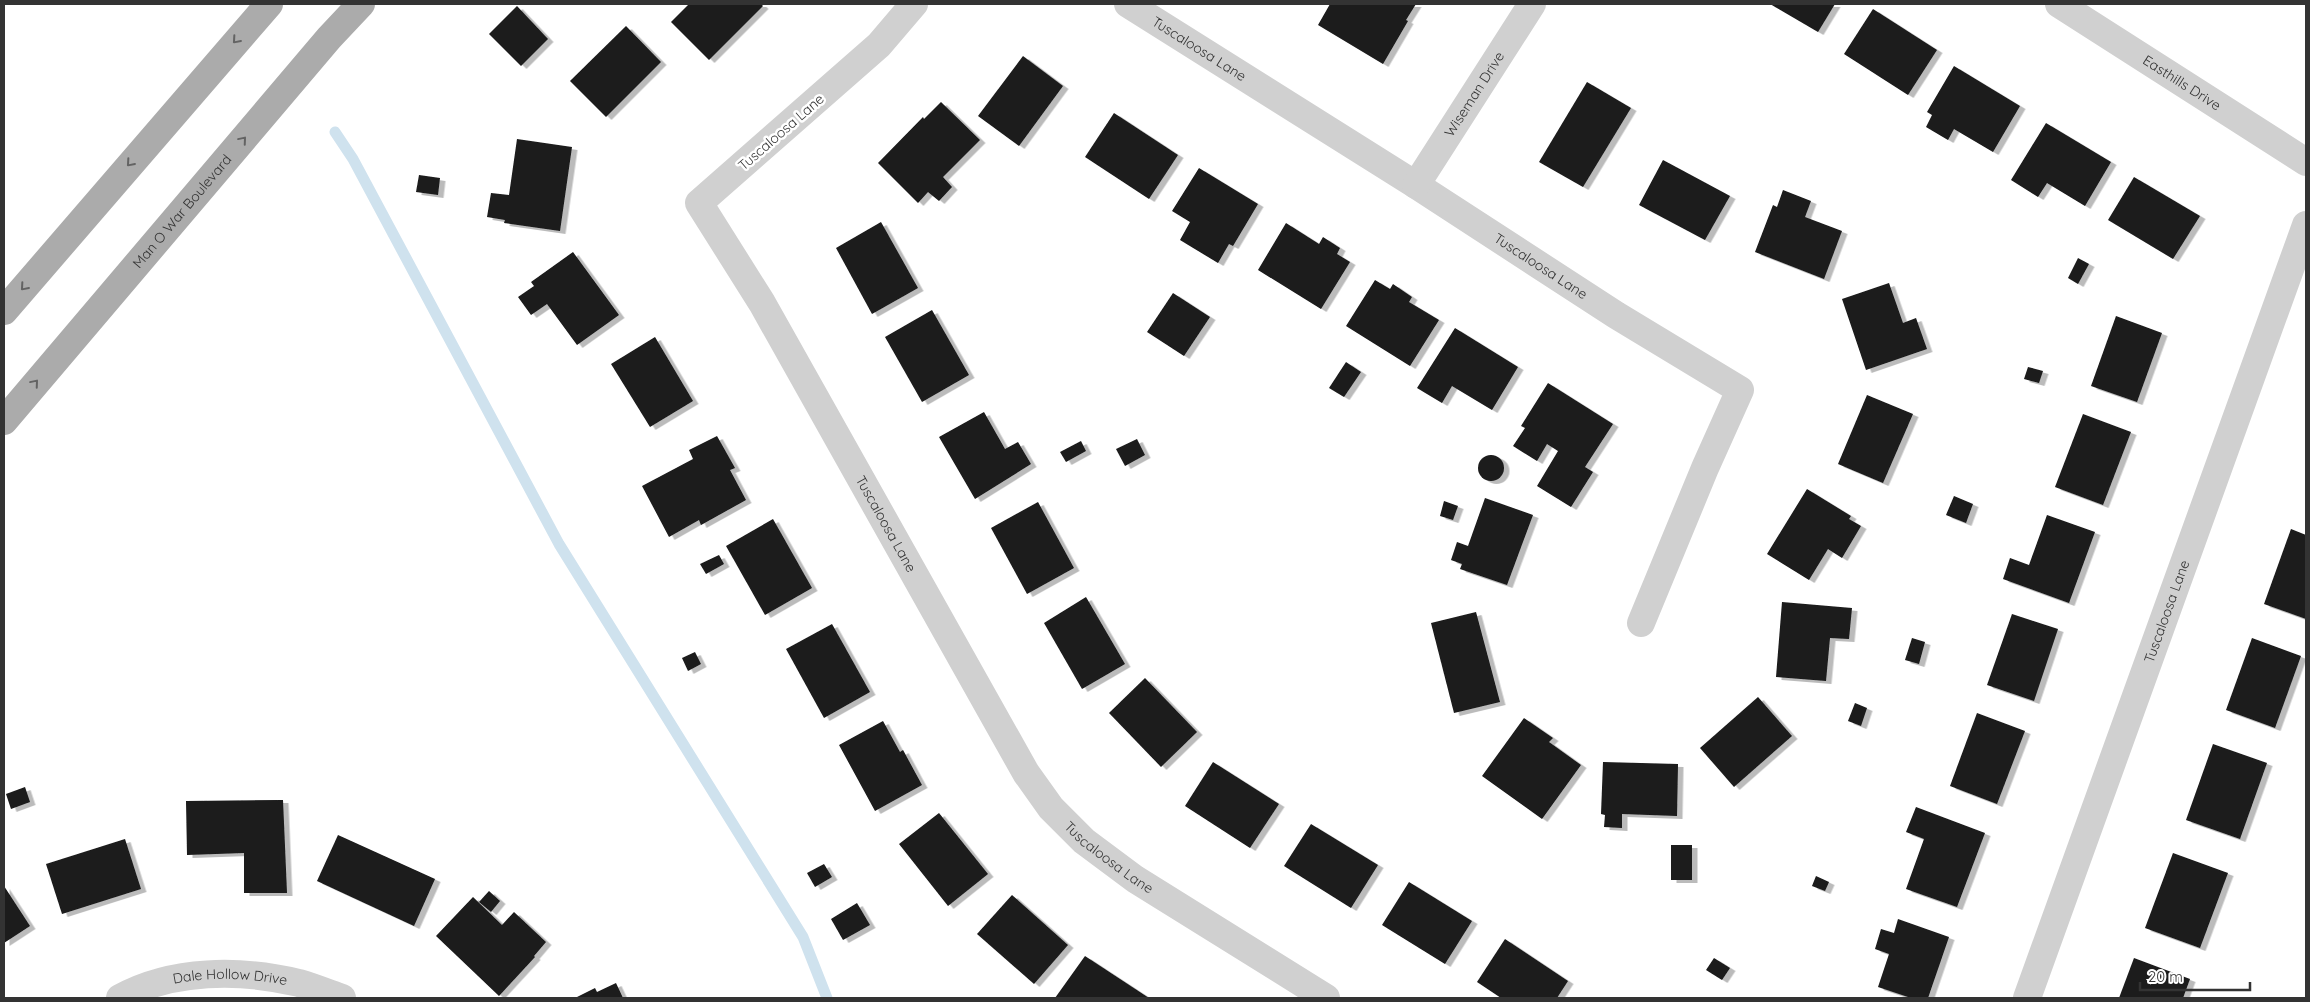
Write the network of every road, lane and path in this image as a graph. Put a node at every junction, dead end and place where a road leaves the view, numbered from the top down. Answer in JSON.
{"nodes":[{"id":1,"x":268,"y":4,"type":"edge"},
{"id":2,"x":361,"y":4,"type":"edge"},
{"id":3,"x":914,"y":4,"type":"edge"},
{"id":4,"x":1128,"y":4,"type":"edge"},
{"id":5,"x":1532,"y":4,"type":"edge"},
{"id":6,"x":2059,"y":4,"type":"edge"},
{"id":7,"x":2306,"y":162,"type":"edge"},
{"id":8,"x":1416,"y":185,"type":"junction"},
{"id":9,"x":2306,"y":225,"type":"edge"},
{"id":10,"x":4,"y":311,"type":"edge"},
{"id":11,"x":4,"y":420,"type":"edge"},
{"id":12,"x":1641,"y":623,"type":"dead end"},
{"id":13,"x":120,"y":998,"type":"edge"},
{"id":14,"x":342,"y":998,"type":"edge"},
{"id":15,"x":1326,"y":998,"type":"edge"},
{"id":16,"x":2027,"y":998,"type":"edge"}],
"edges":[{"from":1,"to":10,"type":"main road","one_way":true},
{"from":11,"to":2,"type":"main road","name":"Man O War Boulevard","one_way":true},
{"from":3,"to":15,"type":"street","name":"Tuscaloosa Lane"},
{"from":4,"to":8,"type":"street","name":"Tuscaloosa Lane"},
{"from":5,"to":8,"type":"street","name":"Wiseman Drive"},
{"from":6,"to":7,"type":"street","name":"Easthills Drive"},
{"from":8,"to":12,"type":"street","name":"Tuscaloosa Lane"},
{"from":9,"to":16,"type":"street","name":"Tuscaloosa Lane"},
{"from":13,"to":14,"type":"street","name":"Dale Hollow Drive"}]}
